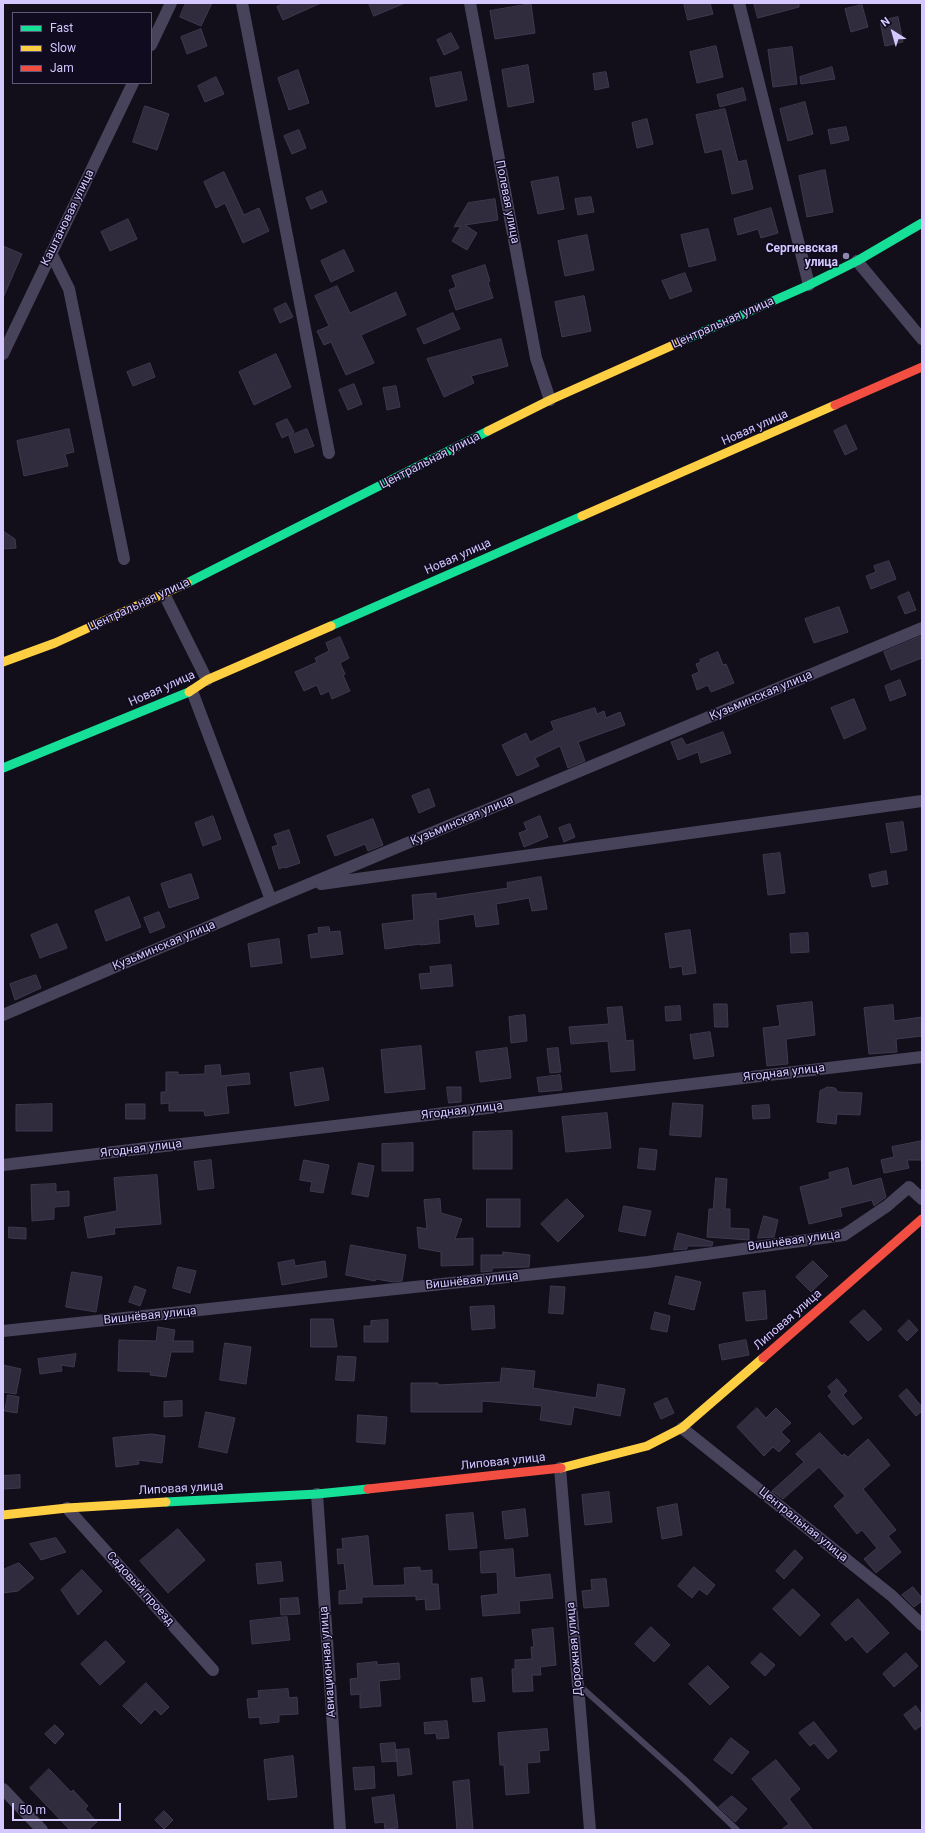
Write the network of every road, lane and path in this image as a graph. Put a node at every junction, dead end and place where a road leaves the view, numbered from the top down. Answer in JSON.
{"nodes":[{"id":1,"x":171,"y":3,"type":"edge"},
{"id":2,"x":242,"y":3,"type":"edge"},
{"id":3,"x":470,"y":3,"type":"edge"},
{"id":4,"x":739,"y":3,"type":"edge"},
{"id":5,"x":152,"y":43,"type":"edge"},
{"id":6,"x":133,"y":84,"type":"edge"},
{"id":7,"x":922,"y":223,"type":"edge"},
{"id":8,"x":51,"y":253,"type":"junction"},
{"id":9,"x":857,"y":261,"type":"junction"},
{"id":10,"x":809,"y":285,"type":"junction"},
{"id":11,"x":922,"y":339,"type":"edge"},
{"id":12,"x":3,"y":354,"type":"edge"},
{"id":13,"x":922,"y":367,"type":"edge"},
{"id":14,"x":550,"y":400,"type":"junction"},
{"id":15,"x":329,"y":453,"type":"dead end"},
{"id":16,"x":124,"y":559,"type":"dead end"},
{"id":17,"x":164,"y":594,"type":"junction"},
{"id":18,"x":922,"y":628,"type":"edge"},
{"id":19,"x":3,"y":662,"type":"edge"},
{"id":20,"x":207,"y":680,"type":"junction"},
{"id":21,"x":192,"y":691,"type":"junction"},
{"id":22,"x":3,"y":768,"type":"edge"},
{"id":23,"x":922,"y":801,"type":"edge"},
{"id":24,"x":305,"y":887,"type":"junction"},
{"id":25,"x":271,"y":900,"type":"junction"},
{"id":26,"x":3,"y":1015,"type":"edge"},
{"id":27,"x":922,"y":1056,"type":"edge"},
{"id":28,"x":3,"y":1165,"type":"edge"},
{"id":29,"x":922,"y":1199,"type":"edge"},
{"id":30,"x":922,"y":1220,"type":"edge"},
{"id":31,"x":3,"y":1331,"type":"edge"},
{"id":32,"x":682,"y":1428,"type":"junction"},
{"id":33,"x":560,"y":1468,"type":"junction"},
{"id":34,"x":317,"y":1494,"type":"junction"},
{"id":35,"x":67,"y":1508,"type":"junction"},
{"id":36,"x":3,"y":1515,"type":"edge"},
{"id":37,"x":922,"y":1625,"type":"edge"},
{"id":38,"x":213,"y":1670,"type":"dead end"},
{"id":39,"x":578,"y":1685,"type":"junction"},
{"id":40,"x":3,"y":1789,"type":"edge"},
{"id":41,"x":42,"y":1830,"type":"edge"},
{"id":42,"x":340,"y":1830,"type":"edge"},
{"id":43,"x":590,"y":1830,"type":"edge"},
{"id":44,"x":737,"y":1830,"type":"edge"}],
"edges":[{"from":1,"to":5,"type":"street"},
{"from":2,"to":15,"type":"street"},
{"from":3,"to":14,"type":"street","name":"Полевая улица"},
{"from":4,"to":10,"type":"street"},
{"from":6,"to":8,"type":"street","name":"Каштановая улица"},
{"from":7,"to":9,"type":"street","name":"Центральная улица"},
{"from":8,"to":12,"type":"street","name":"Каштановая улица"},
{"from":8,"to":16,"type":"street"},
{"from":9,"to":10,"type":"street","name":"Центральная улица"},
{"from":9,"to":11,"type":"street"},
{"from":10,"to":14,"type":"street","name":"Центральная улица"},
{"from":13,"to":20,"type":"street","name":"Новая улица"},
{"from":14,"to":17,"type":"street","name":"Центральная улица"},
{"from":17,"to":19,"type":"street","name":"Центральная улица"},
{"from":17,"to":20,"type":"street"},
{"from":18,"to":24,"type":"street","name":"Кузьминская улица"},
{"from":20,"to":21,"type":"street","name":"Новая улица"},
{"from":21,"to":22,"type":"street","name":"Новая улица"},
{"from":21,"to":25,"type":"street"},
{"from":23,"to":24,"type":"street"},
{"from":24,"to":25,"type":"street","name":"Кузьминская улица"},
{"from":25,"to":26,"type":"street","name":"Кузьминская улица"},
{"from":27,"to":28,"type":"street","name":"Ягодная улица"},
{"from":29,"to":31,"type":"street","name":"Вишнёвая улица"},
{"from":30,"to":32,"type":"street","name":"Липовая улица"},
{"from":32,"to":33,"type":"street","name":"Липовая улица"},
{"from":32,"to":37,"type":"street","name":"Центральная улица"},
{"from":33,"to":34,"type":"street","name":"Липовая улица"},
{"from":33,"to":39,"type":"street","name":"Дорожная улица"},
{"from":34,"to":35,"type":"street","name":"Липовая улица"},
{"from":34,"to":42,"type":"street","name":"Авиационная улица"},
{"from":35,"to":36,"type":"street","name":"Липовая улица"},
{"from":35,"to":38,"type":"street","name":"Садовый проезд"},
{"from":39,"to":43,"type":"street","name":"Дорожная улица"},
{"from":39,"to":44,"type":"lane"},
{"from":40,"to":41,"type":"street"}]}
